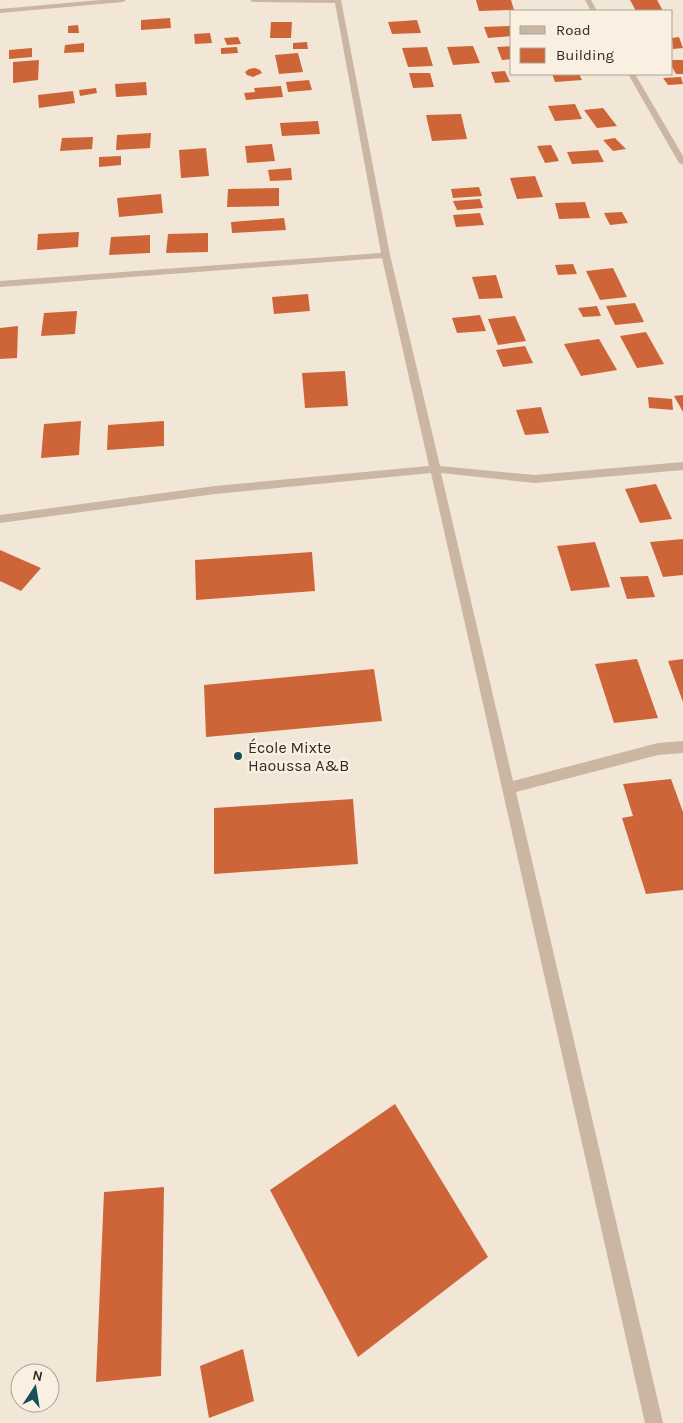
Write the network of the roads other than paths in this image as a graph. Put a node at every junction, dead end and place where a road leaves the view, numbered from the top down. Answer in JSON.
{"nodes":[{"id":1,"x":123,"y":0,"type":"edge"},
{"id":2,"x":253,"y":0,"type":"edge"},
{"id":3,"x":338,"y":0,"type":"edge"},
{"id":4,"x":0,"y":11,"type":"edge"},
{"id":5,"x":632,"y":75,"type":"edge"},
{"id":6,"x":683,"y":163,"type":"edge"},
{"id":7,"x":386,"y":255,"type":"junction"},
{"id":8,"x":0,"y":284,"type":"edge"},
{"id":9,"x":683,"y":466,"type":"edge"},
{"id":10,"x":436,"y":469,"type":"junction"},
{"id":11,"x":0,"y":519,"type":"edge"},
{"id":12,"x":683,"y":747,"type":"edge"},
{"id":13,"x":508,"y":788,"type":"junction"},
{"id":14,"x":654,"y":1423,"type":"edge"}],
"edges":[{"from":1,"to":4,"type":"street"},
{"from":2,"to":3,"type":"street"},
{"from":3,"to":7,"type":"street"},
{"from":5,"to":6,"type":"street"},
{"from":7,"to":8,"type":"street"},
{"from":7,"to":10,"type":"street"},
{"from":9,"to":10,"type":"street"},
{"from":10,"to":11,"type":"street"},
{"from":10,"to":13,"type":"street"},
{"from":12,"to":13,"type":"street"},
{"from":13,"to":14,"type":"street"}]}
